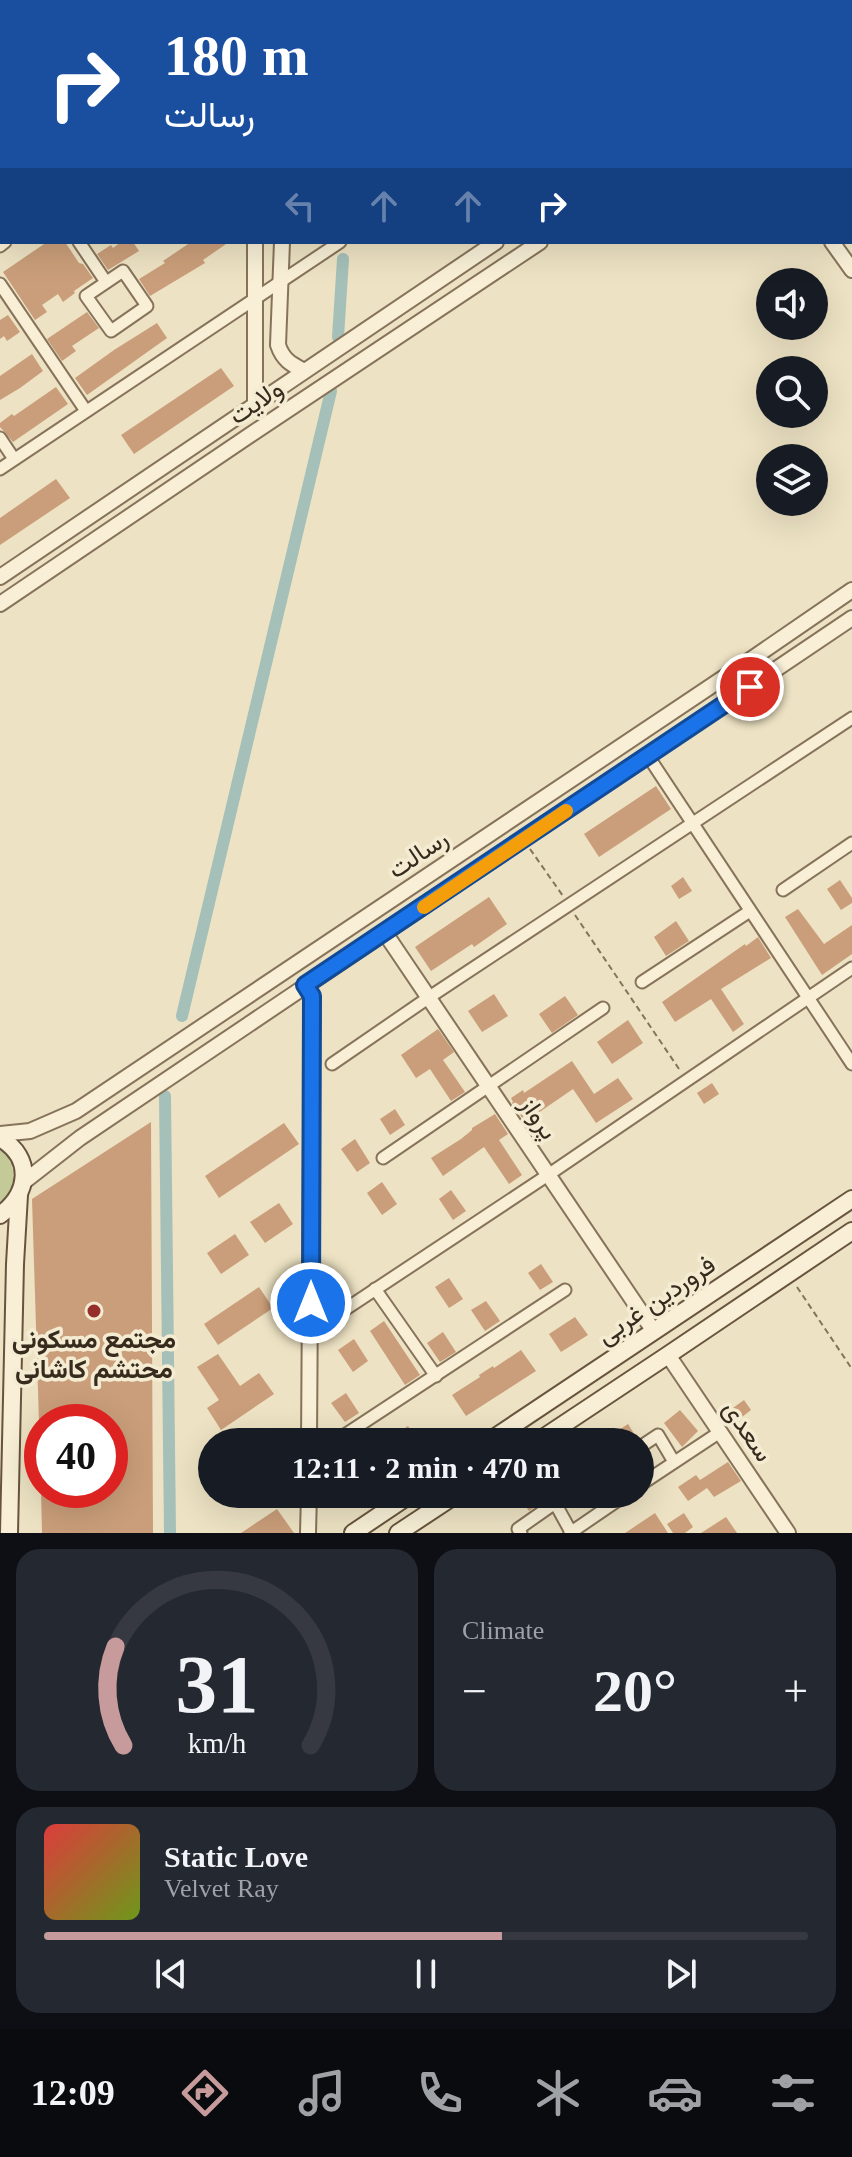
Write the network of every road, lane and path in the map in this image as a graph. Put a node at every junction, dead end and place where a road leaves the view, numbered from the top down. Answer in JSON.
{"nodes":[{"id":1,"x":80,"y":244,"type":"edge"},
{"id":2,"x":255,"y":244,"type":"edge"},
{"id":3,"x":282,"y":244,"type":"edge"},
{"id":4,"x":337,"y":244,"type":"edge"},
{"id":5,"x":490,"y":244,"type":"edge"},
{"id":6,"x":537,"y":244,"type":"edge"},
{"id":7,"x":833,"y":244,"type":"edge"},
{"id":8,"x":852,"y":270,"type":"edge"},
{"id":9,"x":106,"y":282,"type":"junction"},
{"id":10,"x":281,"y":283,"type":"junction"},
{"id":11,"x":0,"y":284,"type":"edge"},
{"id":12,"x":256,"y":300,"type":"junction"},
{"id":13,"x":304,"y":371,"type":"junction"},
{"id":14,"x":255,"y":405,"type":"junction"},
{"id":15,"x":86,"y":411,"type":"junction"},
{"id":16,"x":0,"y":438,"type":"edge"},
{"id":17,"x":14,"y":459,"type":"junction"},
{"id":18,"x":0,"y":469,"type":"edge"},
{"id":19,"x":0,"y":577,"type":"edge"},
{"id":20,"x":852,"y":590,"type":"edge"},
{"id":21,"x":0,"y":604,"type":"edge"},
{"id":22,"x":852,"y":618,"type":"edge"},
{"id":23,"x":852,"y":718,"type":"edge"},
{"id":24,"x":648,"y":756,"type":"junction"},
{"id":25,"x":692,"y":823,"type":"junction"},
{"id":26,"x":523,"y":839,"type":"junction"},
{"id":27,"x":852,"y":843,"type":"edge"},
{"id":28,"x":783,"y":890,"type":"dead end"},
{"id":29,"x":569,"y":906,"type":"junction"},
{"id":30,"x":750,"y":911,"type":"junction"},
{"id":31,"x":385,"y":933,"type":"junction"},
{"id":32,"x":852,"y":968,"type":"edge"},
{"id":33,"x":642,"y":982,"type":"dead end"},
{"id":34,"x":305,"y":985,"type":"junction"},
{"id":35,"x":428,"y":998,"type":"junction"},
{"id":36,"x":809,"y":998,"type":"junction"},
{"id":37,"x":603,"y":1008,"type":"dead end"},
{"id":38,"x":332,"y":1064,"type":"dead end"},
{"id":39,"x":852,"y":1064,"type":"edge"},
{"id":40,"x":686,"y":1080,"type":"junction"},
{"id":41,"x":488,"y":1086,"type":"junction"},
{"id":42,"x":0,"y":1136,"type":"edge"},
{"id":43,"x":383,"y":1158,"type":"dead end"},
{"id":44,"x":548,"y":1175,"type":"junction"},
{"id":45,"x":22,"y":1188,"type":"junction"},
{"id":46,"x":852,"y":1199,"type":"edge"},
{"id":47,"x":0,"y":1215,"type":"edge"},
{"id":48,"x":852,"y":1231,"type":"edge"},
{"id":49,"x":788,"y":1274,"type":"junction"},
{"id":50,"x":375,"y":1289,"type":"junction"},
{"id":51,"x":565,"y":1290,"type":"dead end"},
{"id":52,"x":653,"y":1330,"type":"junction"},
{"id":53,"x":311,"y":1332,"type":"junction"},
{"id":54,"x":668,"y":1355,"type":"junction"},
{"id":55,"x":852,"y":1369,"type":"edge"},
{"id":56,"x":436,"y":1376,"type":"junction"},
{"id":57,"x":309,"y":1428,"type":"edge"},
{"id":58,"x":356,"y":1428,"type":"edge"},
{"id":59,"x":509,"y":1428,"type":"edge"},
{"id":60,"x":558,"y":1428,"type":"edge"},
{"id":61,"x":720,"y":1432,"type":"junction"},
{"id":62,"x":654,"y":1438,"type":"edge"},
{"id":63,"x":674,"y":1462,"type":"junction"},
{"id":64,"x":654,"y":1475,"type":"edge"},
{"id":65,"x":309,"y":1508,"type":"edge"},
{"id":66,"x":390,"y":1508,"type":"edge"},
{"id":67,"x":436,"y":1508,"type":"edge"},
{"id":68,"x":606,"y":1508,"type":"edge"},
{"id":69,"x":571,"y":1532,"type":"edge"},
{"id":70,"x":9,"y":1533,"type":"edge"},
{"id":71,"x":308,"y":1533,"type":"edge"},
{"id":72,"x":353,"y":1533,"type":"edge"},
{"id":73,"x":398,"y":1533,"type":"edge"},
{"id":74,"x":521,"y":1533,"type":"edge"},
{"id":75,"x":788,"y":1533,"type":"edge"}],
"edges":[{"from":1,"to":9,"type":"street"},
{"from":2,"to":12,"type":"street"},
{"from":3,"to":10,"type":"street"},
{"from":4,"to":10,"type":"street"},
{"from":5,"to":13,"type":"street","name":"ولایت"},
{"from":6,"to":21,"type":"street","name":"ولایت"},
{"from":7,"to":8,"type":"street"},
{"from":9,"to":9,"type":"street"},
{"from":10,"to":12,"type":"street"},
{"from":10,"to":13,"type":"street"},
{"from":11,"to":15,"type":"street"},
{"from":12,"to":14,"type":"street"},
{"from":12,"to":15,"type":"street"},
{"from":13,"to":14,"type":"street","name":"ولایت"},
{"from":14,"to":19,"type":"street","name":"ولایت"},
{"from":15,"to":17,"type":"street"},
{"from":16,"to":17,"type":"street"},
{"from":17,"to":18,"type":"street"},
{"from":20,"to":42,"type":"street","name":"رسالت"},
{"from":22,"to":24,"type":"street","name":"رسالت"},
{"from":23,"to":25,"type":"street"},
{"from":24,"to":25,"type":"street"},
{"from":24,"to":26,"type":"street","name":"رسالت"},
{"from":25,"to":29,"type":"street"},
{"from":25,"to":30,"type":"street"},
{"from":26,"to":29,"type":"path"},
{"from":26,"to":31,"type":"street","name":"رسالت"},
{"from":27,"to":28,"type":"street"},
{"from":29,"to":35,"type":"street"},
{"from":29,"to":40,"type":"path"},
{"from":30,"to":33,"type":"street"},
{"from":30,"to":36,"type":"street"},
{"from":31,"to":34,"type":"street","name":"رسالت"},
{"from":31,"to":35,"type":"street","name":"پرواز"},
{"from":32,"to":36,"type":"street"},
{"from":34,"to":45,"type":"street","name":"رسالت"},
{"from":34,"to":53,"type":"street"},
{"from":35,"to":38,"type":"street"},
{"from":35,"to":41,"type":"street","name":"پرواز"},
{"from":36,"to":39,"type":"street"},
{"from":36,"to":40,"type":"street"},
{"from":37,"to":41,"type":"street"},
{"from":40,"to":44,"type":"street"},
{"from":41,"to":43,"type":"street"},
{"from":41,"to":44,"type":"street","name":"پرواز"},
{"from":42,"to":45,"type":"main road"},
{"from":44,"to":50,"type":"street"},
{"from":44,"to":52,"type":"street","name":"پرواز"},
{"from":45,"to":47,"type":"main road"},
{"from":45,"to":70,"type":"main road"},
{"from":46,"to":52,"type":"main road","name":"فروردین غربی"},
{"from":48,"to":49,"type":"main road","name":"فروردین غربی"},
{"from":49,"to":54,"type":"main road","name":"فروردین غربی"},
{"from":49,"to":55,"type":"path"},
{"from":50,"to":53,"type":"street"},
{"from":50,"to":56,"type":"street"},
{"from":51,"to":56,"type":"street"},
{"from":52,"to":59,"type":"main road","name":"فروردین غربی"},
{"from":53,"to":57,"type":"street"},
{"from":54,"to":60,"type":"main road","name":"فروردین غربی"},
{"from":54,"to":61,"type":"street","name":"سعدی"},
{"from":56,"to":58,"type":"street"},
{"from":61,"to":63,"type":"street"},
{"from":61,"to":75,"type":"street","name":"سعدی"},
{"from":62,"to":63,"type":"street"},
{"from":63,"to":64,"type":"street"},
{"from":65,"to":71,"type":"street"},
{"from":66,"to":72,"type":"main road"},
{"from":67,"to":73,"type":"main road"},
{"from":68,"to":69,"type":"street"},
{"from":69,"to":74,"type":"street"}]}
